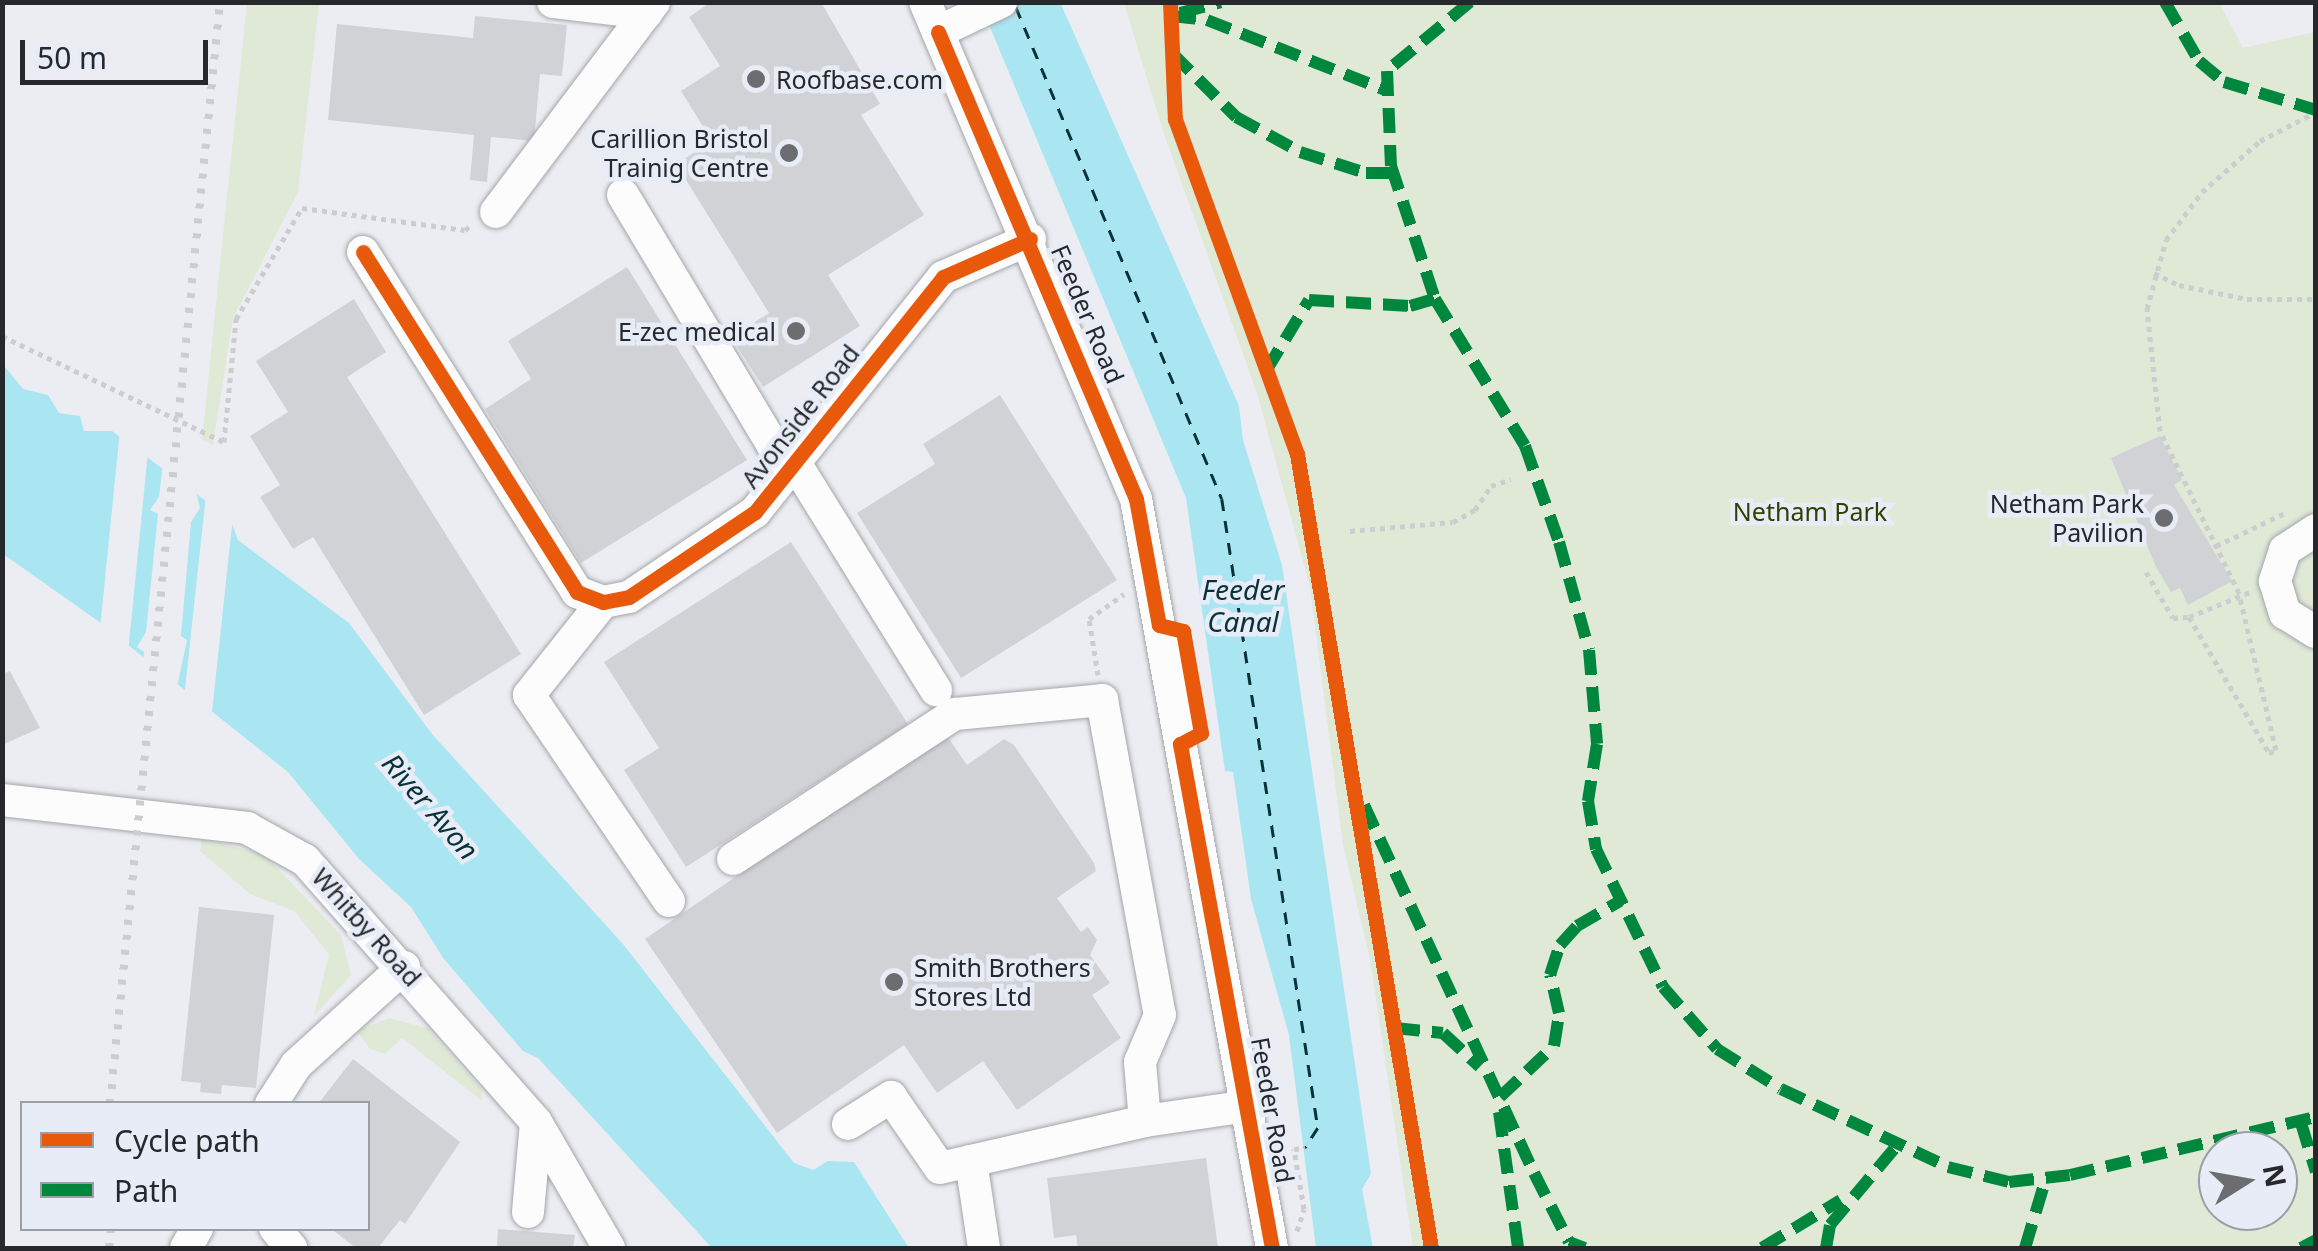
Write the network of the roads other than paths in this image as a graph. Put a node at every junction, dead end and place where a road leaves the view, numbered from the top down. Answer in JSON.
{"nodes":[{"id":1,"x":554,"y":2,"type":"edge"},
{"id":2,"x":992,"y":6,"type":"edge"},
{"id":3,"x":650,"y":8,"type":"edge"},
{"id":4,"x":932,"y":18,"type":"edge"},
{"id":5,"x":623,"y":195,"type":"dead end"},
{"id":6,"x":496,"y":212,"type":"road end"},
{"id":7,"x":1030,"y":240,"type":"junction"},
{"id":8,"x":363,"y":252,"type":"dead end"},
{"id":9,"x":798,"y":466,"type":"junction"},
{"id":10,"x":2309,"y":518,"type":"edge"},
{"id":11,"x":603,"y":602,"type":"junction"},
{"id":12,"x":2316,"y":632,"type":"edge"},
{"id":13,"x":936,"y":690,"type":"dead end"},
{"id":14,"x":2,"y":800,"type":"edge"},
{"id":15,"x":732,"y":858,"type":"dead end"},
{"id":16,"x":669,"y":901,"type":"dead end"},
{"id":17,"x":404,"y":967,"type":"junction"},
{"id":18,"x":273,"y":1101,"type":"edge"},
{"id":19,"x":1248,"y":1106,"type":"junction"},
{"id":20,"x":536,"y":1122,"type":"junction"},
{"id":21,"x":1144,"y":1122,"type":"junction"},
{"id":22,"x":848,"y":1124,"type":"dead end"},
{"id":23,"x":971,"y":1161,"type":"junction"},
{"id":24,"x":528,"y":1212,"type":"dead end"},
{"id":25,"x":610,"y":1248,"type":"edge"},
{"id":26,"x":984,"y":1248,"type":"edge"},
{"id":27,"x":1272,"y":1248,"type":"edge"}],
"edges":[{"from":1,"to":3,"type":"street"},
{"from":2,"to":4,"type":"street"},
{"from":3,"to":6,"type":"street"},
{"from":4,"to":7,"type":"street","name":"Feeder Road"},
{"from":5,"to":9,"type":"street"},
{"from":7,"to":9,"type":"street","name":"Avonside Road"},
{"from":7,"to":19,"type":"street","name":"Feeder Road"},
{"from":8,"to":11,"type":"street"},
{"from":9,"to":11,"type":"street","name":"Avonside Road"},
{"from":9,"to":13,"type":"street"},
{"from":10,"to":12,"type":"street"},
{"from":11,"to":16,"type":"street"},
{"from":14,"to":17,"type":"street","name":"Whitby Road"},
{"from":15,"to":21,"type":"street"},
{"from":17,"to":18,"type":"street"},
{"from":17,"to":20,"type":"street","name":"Whitby Road"},
{"from":19,"to":21,"type":"street"},
{"from":19,"to":27,"type":"street","name":"Feeder Road"},
{"from":20,"to":24,"type":"street"},
{"from":20,"to":25,"type":"street","name":"Whitby Road"},
{"from":21,"to":23,"type":"street"},
{"from":22,"to":23,"type":"street"},
{"from":23,"to":26,"type":"street"}]}
